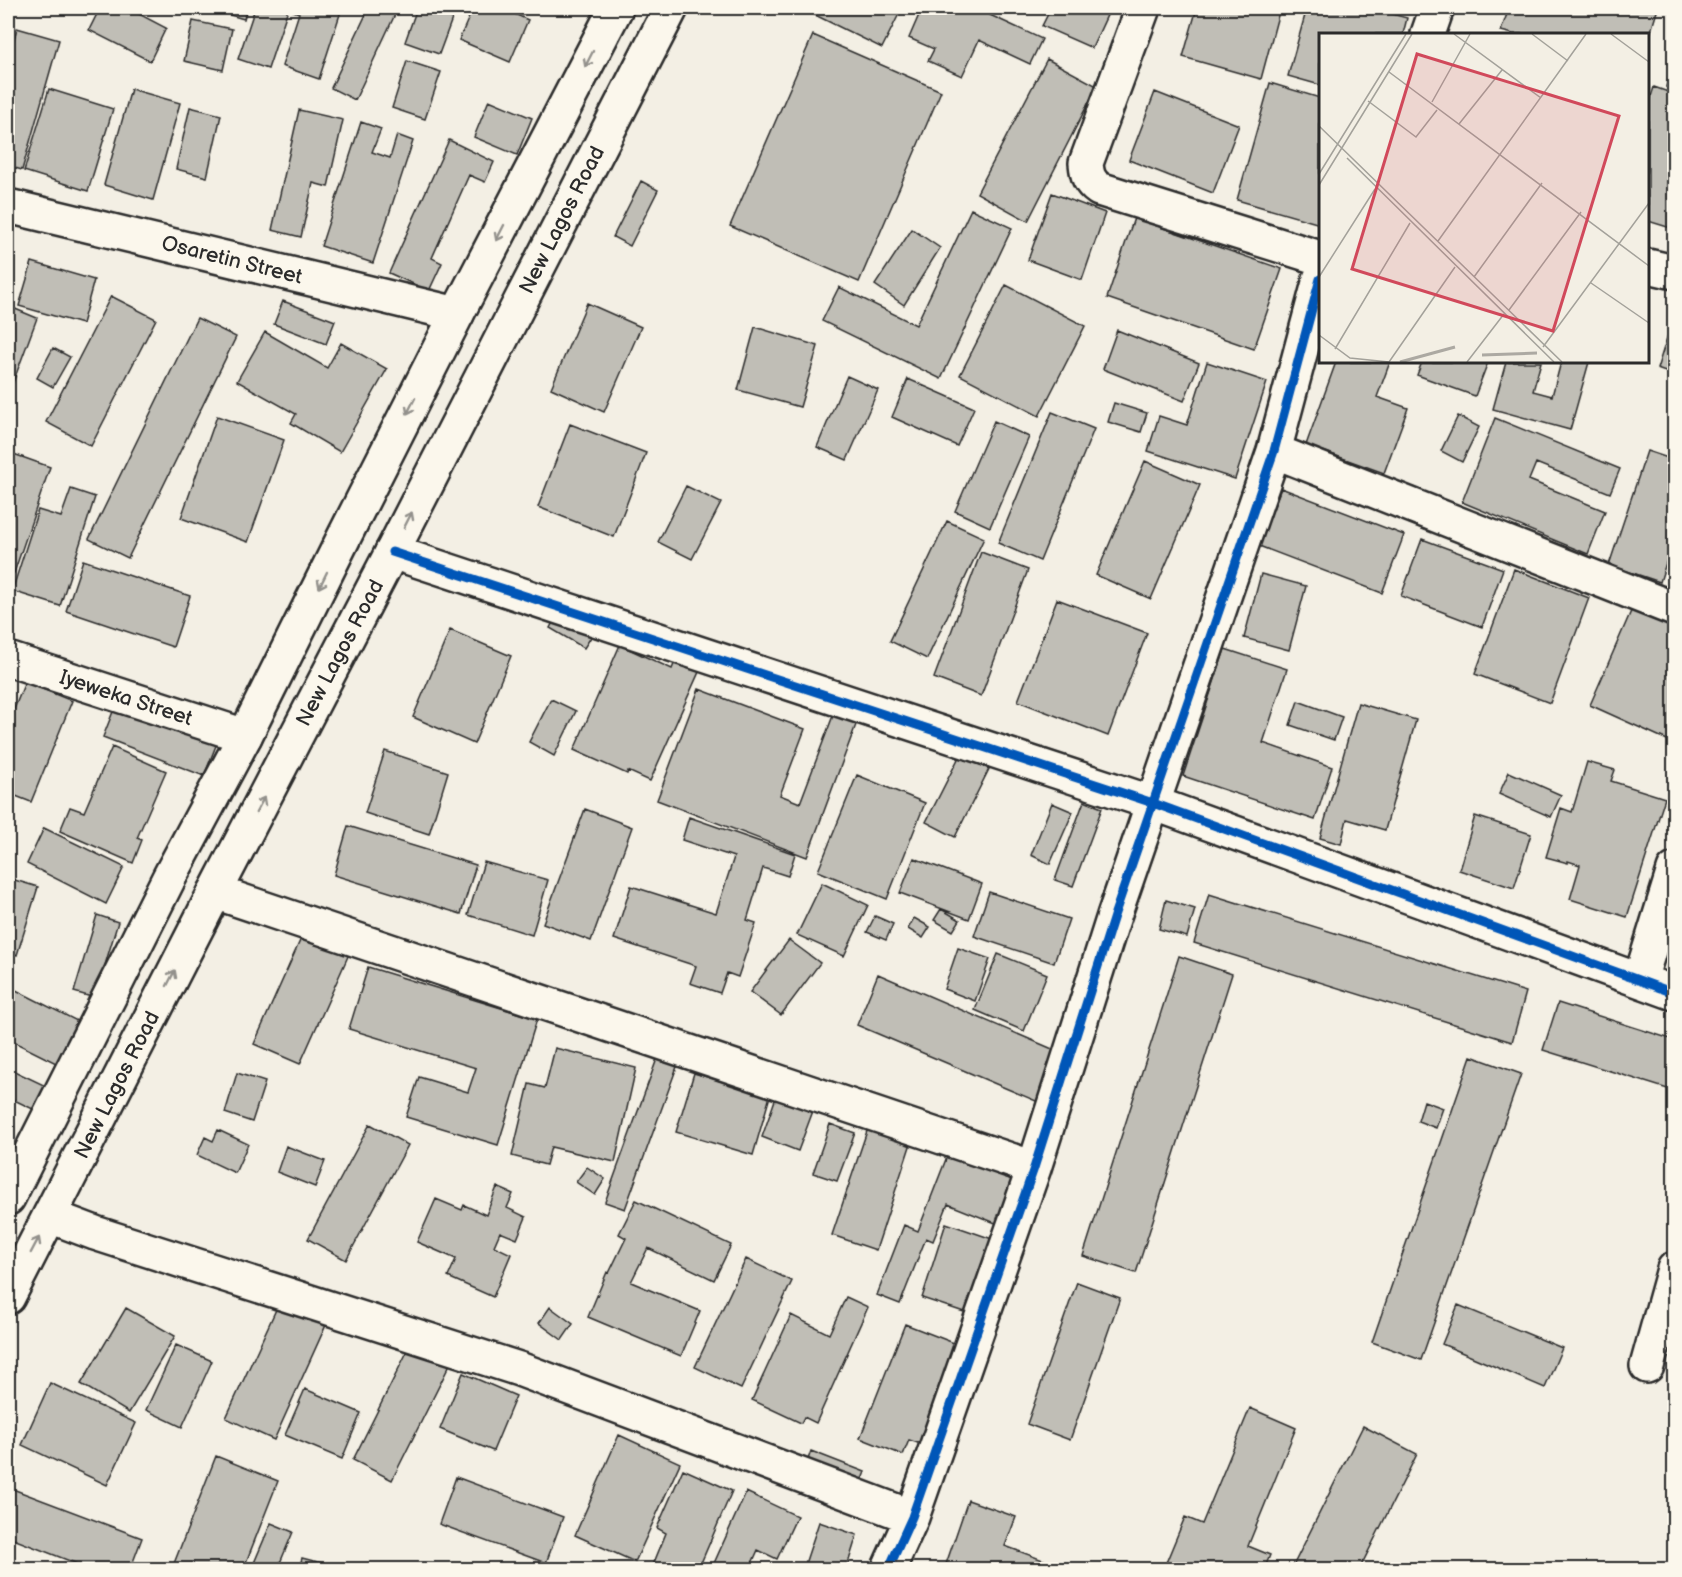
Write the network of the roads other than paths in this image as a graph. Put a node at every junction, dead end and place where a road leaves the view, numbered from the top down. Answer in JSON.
{"nodes":[{"id":1,"x":616,"y":8,"type":"edge"},
{"id":2,"x":671,"y":8,"type":"edge"},
{"id":3,"x":1143,"y":8,"type":"edge"},
{"id":4,"x":1437,"y":8,"type":"edge"},
{"id":5,"x":1428,"y":33,"type":"edge"},
{"id":6,"x":8,"y":206,"type":"edge"},
{"id":7,"x":1319,"y":258,"type":"edge"},
{"id":8,"x":1649,"y":266,"type":"edge"},
{"id":9,"x":1674,"y":272,"type":"edge"},
{"id":10,"x":1319,"y":283,"type":"edge"},
{"id":11,"x":457,"y":315,"type":"junction"},
{"id":12,"x":1274,"y":451,"type":"junction"},
{"id":13,"x":392,"y":552,"type":"junction"},
{"id":14,"x":1674,"y":609,"type":"edge"},
{"id":15,"x":8,"y":660,"type":"edge"},
{"id":16,"x":245,"y":736,"type":"junction"},
{"id":17,"x":1153,"y":803,"type":"junction"},
{"id":18,"x":1674,"y":870,"type":"edge"},
{"id":19,"x":215,"y":891,"type":"junction"},
{"id":20,"x":1640,"y":980,"type":"junction"},
{"id":21,"x":1674,"y":993,"type":"edge"},
{"id":22,"x":1034,"y":1168,"type":"junction"},
{"id":23,"x":9,"y":1193,"type":"edge"},
{"id":24,"x":50,"y":1216,"type":"junction"},
{"id":25,"x":1674,"y":1269,"type":"edge"},
{"id":26,"x":8,"y":1297,"type":"edge"},
{"id":27,"x":1647,"y":1366,"type":"dead end"},
{"id":28,"x":912,"y":1517,"type":"junction"},
{"id":29,"x":888,"y":1569,"type":"edge"}],
"edges":[{"from":1,"to":11,"type":"street","one_way":true},
{"from":13,"to":2,"type":"street","name":"New Lagos Road","one_way":true},
{"from":3,"to":7,"type":"street"},
{"from":4,"to":5,"type":"street"},
{"from":6,"to":11,"type":"street","name":"Osaretin Street"},
{"from":8,"to":9,"type":"street"},
{"from":10,"to":12,"type":"street"},
{"from":11,"to":16,"type":"street","one_way":true},
{"from":12,"to":14,"type":"street"},
{"from":12,"to":17,"type":"street"},
{"from":13,"to":17,"type":"street"},
{"from":19,"to":13,"type":"street","name":"New Lagos Road","one_way":true},
{"from":15,"to":16,"type":"street","name":"Iyeweka Street"},
{"from":16,"to":23,"type":"street"},
{"from":17,"to":20,"type":"street"},
{"from":17,"to":22,"type":"street"},
{"from":18,"to":20,"type":"street"},
{"from":19,"to":22,"type":"street"},
{"from":24,"to":19,"type":"street","name":"New Lagos Road","one_way":true},
{"from":20,"to":21,"type":"street"},
{"from":22,"to":28,"type":"street"},
{"from":26,"to":24,"type":"street","name":"New Lagos Road","one_way":true},
{"from":24,"to":28,"type":"street"},
{"from":25,"to":27,"type":"street"},
{"from":28,"to":29,"type":"street"}]}
